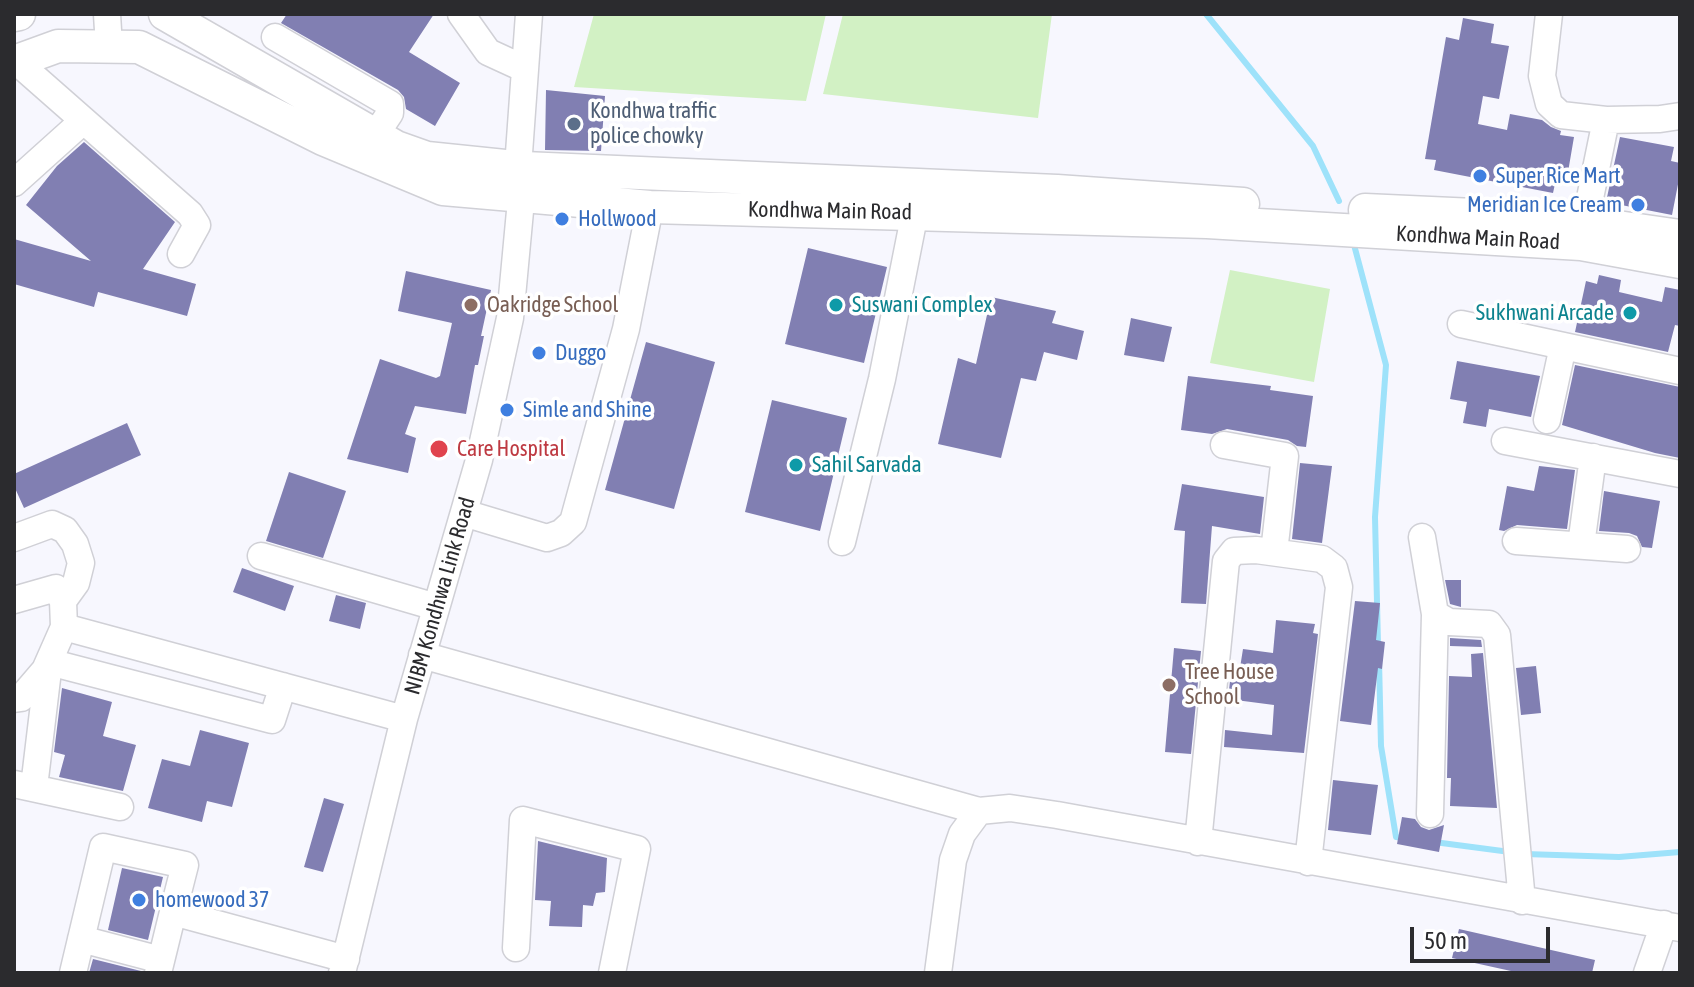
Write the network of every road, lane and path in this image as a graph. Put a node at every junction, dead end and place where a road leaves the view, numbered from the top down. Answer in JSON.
{"nodes":[{"id":1,"x":107,"y":14,"type":"edge"},
{"id":2,"x":165,"y":14,"type":"edge"},
{"id":3,"x":461,"y":14,"type":"edge"},
{"id":4,"x":529,"y":14,"type":"edge"},
{"id":5,"x":1549,"y":14,"type":"edge"},
{"id":6,"x":275,"y":37,"type":"dead end"},
{"id":7,"x":109,"y":47,"type":"junction"},
{"id":8,"x":20,"y":60,"type":"edge"},
{"id":9,"x":525,"y":69,"type":"junction"},
{"id":10,"x":1680,"y":116,"type":"edge"},
{"id":11,"x":1606,"y":120,"type":"junction"},
{"id":12,"x":83,"y":121,"type":"junction"},
{"id":13,"x":376,"y":134,"type":"junction"},
{"id":14,"x":132,"y":150,"type":"dead end"},
{"id":15,"x":521,"y":177,"type":"junction"},
{"id":16,"x":14,"y":183,"type":"edge"},
{"id":17,"x":918,"y":199,"type":"junction"},
{"id":18,"x":650,"y":207,"type":"junction"},
{"id":19,"x":1583,"y":233,"type":"junction"},
{"id":20,"x":1680,"y":236,"type":"edge"},
{"id":21,"x":181,"y":254,"type":"dead end"},
{"id":22,"x":1680,"y":262,"type":"edge"},
{"id":23,"x":1461,"y":324,"type":"dead end"},
{"id":24,"x":1563,"y":346,"type":"junction"},
{"id":25,"x":1680,"y":371,"type":"edge"},
{"id":26,"x":1547,"y":420,"type":"dead end"},
{"id":27,"x":1505,"y":441,"type":"dead end"},
{"id":28,"x":1224,"y":445,"type":"dead end"},
{"id":29,"x":1593,"y":457,"type":"junction"},
{"id":30,"x":1680,"y":474,"type":"edge"},
{"id":31,"x":464,"y":513,"type":"junction"},
{"id":32,"x":1422,"y":537,"type":"dead end"},
{"id":33,"x":14,"y":538,"type":"edge"},
{"id":34,"x":1516,"y":541,"type":"dead end"},
{"id":35,"x":842,"y":542,"type":"dead end"},
{"id":36,"x":1581,"y":545,"type":"junction"},
{"id":37,"x":1627,"y":549,"type":"dead end"},
{"id":38,"x":1274,"y":552,"type":"junction"},
{"id":39,"x":261,"y":556,"type":"dead end"},
{"id":40,"x":14,"y":600,"type":"edge"},
{"id":41,"x":436,"y":607,"type":"junction"},
{"id":42,"x":64,"y":614,"type":"junction"},
{"id":43,"x":1435,"y":614,"type":"junction"},
{"id":44,"x":422,"y":655,"type":"junction"},
{"id":45,"x":49,"y":662,"type":"junction"},
{"id":46,"x":283,"y":686,"type":"junction"},
{"id":47,"x":14,"y":699,"type":"edge"},
{"id":48,"x":404,"y":719,"type":"junction"},
{"id":49,"x":24,"y":786,"type":"edge"},
{"id":50,"x":120,"y":807,"type":"dead end"},
{"id":51,"x":979,"y":811,"type":"junction"},
{"id":52,"x":1430,"y":814,"type":"dead end"},
{"id":53,"x":1198,"y":842,"type":"junction"},
{"id":54,"x":1308,"y":862,"type":"junction"},
{"id":55,"x":1522,"y":901,"type":"junction"},
{"id":56,"x":173,"y":912,"type":"junction"},
{"id":57,"x":1672,"y":926,"type":"edge"},
{"id":58,"x":81,"y":939,"type":"junction"},
{"id":59,"x":516,"y":948,"type":"dead end"},
{"id":60,"x":344,"y":966,"type":"edge"},
{"id":61,"x":160,"y":967,"type":"edge"},
{"id":62,"x":73,"y":973,"type":"edge"},
{"id":63,"x":612,"y":973,"type":"edge"},
{"id":64,"x":938,"y":973,"type":"edge"},
{"id":65,"x":1647,"y":973,"type":"edge"}],
"edges":[{"from":1,"to":7,"type":"street"},
{"from":2,"to":13,"type":"main road","name":"Kondhwa Main Road"},
{"from":3,"to":9,"type":"street"},
{"from":4,"to":9,"type":"street","name":"NIBM Kondhwa Link Road"},
{"from":5,"to":11,"type":"street"},
{"from":6,"to":13,"type":"street"},
{"from":7,"to":8,"type":"main road","name":"Kondhwa Main Road"},
{"from":7,"to":15,"type":"main road","name":"Kondhwa Main Road"},
{"from":8,"to":12,"type":"street"},
{"from":8,"to":14,"type":"street"},
{"from":9,"to":15,"type":"street","name":"NIBM Kondhwa Link Road"},
{"from":10,"to":11,"type":"street"},
{"from":11,"to":19,"type":"street"},
{"from":12,"to":16,"type":"street"},
{"from":12,"to":21,"type":"street"},
{"from":13,"to":15,"type":"main road","name":"Kondhwa Main Road"},
{"from":15,"to":17,"type":"main road","name":"Kondhwa Main Road"},
{"from":15,"to":18,"type":"main road","name":"Kondhwa Main Road"},
{"from":15,"to":31,"type":"street","name":"NIBM Kondhwa Link Road"},
{"from":17,"to":18,"type":"main road","name":"Kondhwa Main Road"},
{"from":17,"to":19,"type":"main road","name":"Kondhwa Main Road"},
{"from":17,"to":35,"type":"street"},
{"from":18,"to":31,"type":"street"},
{"from":19,"to":20,"type":"main road","name":"Kondhwa Main Road"},
{"from":19,"to":22,"type":"main road","name":"Kondhwa Main Road"},
{"from":23,"to":24,"type":"street"},
{"from":24,"to":25,"type":"street"},
{"from":24,"to":26,"type":"street"},
{"from":27,"to":29,"type":"street"},
{"from":28,"to":38,"type":"street"},
{"from":29,"to":30,"type":"street"},
{"from":29,"to":36,"type":"street"},
{"from":31,"to":41,"type":"street","name":"NIBM Kondhwa Link Road"},
{"from":32,"to":43,"type":"street"},
{"from":33,"to":42,"type":"street"},
{"from":34,"to":36,"type":"street"},
{"from":36,"to":37,"type":"street"},
{"from":38,"to":53,"type":"street"},
{"from":38,"to":54,"type":"street"},
{"from":39,"to":41,"type":"street"},
{"from":40,"to":42,"type":"street"},
{"from":41,"to":44,"type":"street","name":"NIBM Kondhwa Link Road"},
{"from":42,"to":45,"type":"street"},
{"from":42,"to":46,"type":"street"},
{"from":43,"to":52,"type":"street"},
{"from":43,"to":55,"type":"street"},
{"from":44,"to":48,"type":"street","name":"NIBM Kondhwa Link Road"},
{"from":44,"to":51,"type":"street"},
{"from":45,"to":46,"type":"street"},
{"from":45,"to":47,"type":"street"},
{"from":45,"to":49,"type":"street"},
{"from":46,"to":48,"type":"street"},
{"from":48,"to":60,"type":"street","name":"NIBM Kondhwa Link Road"},
{"from":49,"to":50,"type":"street"},
{"from":51,"to":53,"type":"street"},
{"from":51,"to":64,"type":"street"},
{"from":53,"to":54,"type":"street"},
{"from":54,"to":55,"type":"street"},
{"from":55,"to":57,"type":"street"},
{"from":56,"to":58,"type":"street"},
{"from":56,"to":60,"type":"street"},
{"from":56,"to":61,"type":"street"},
{"from":57,"to":65,"type":"street"},
{"from":58,"to":61,"type":"street"},
{"from":58,"to":62,"type":"street"},
{"from":59,"to":63,"type":"street"}]}
